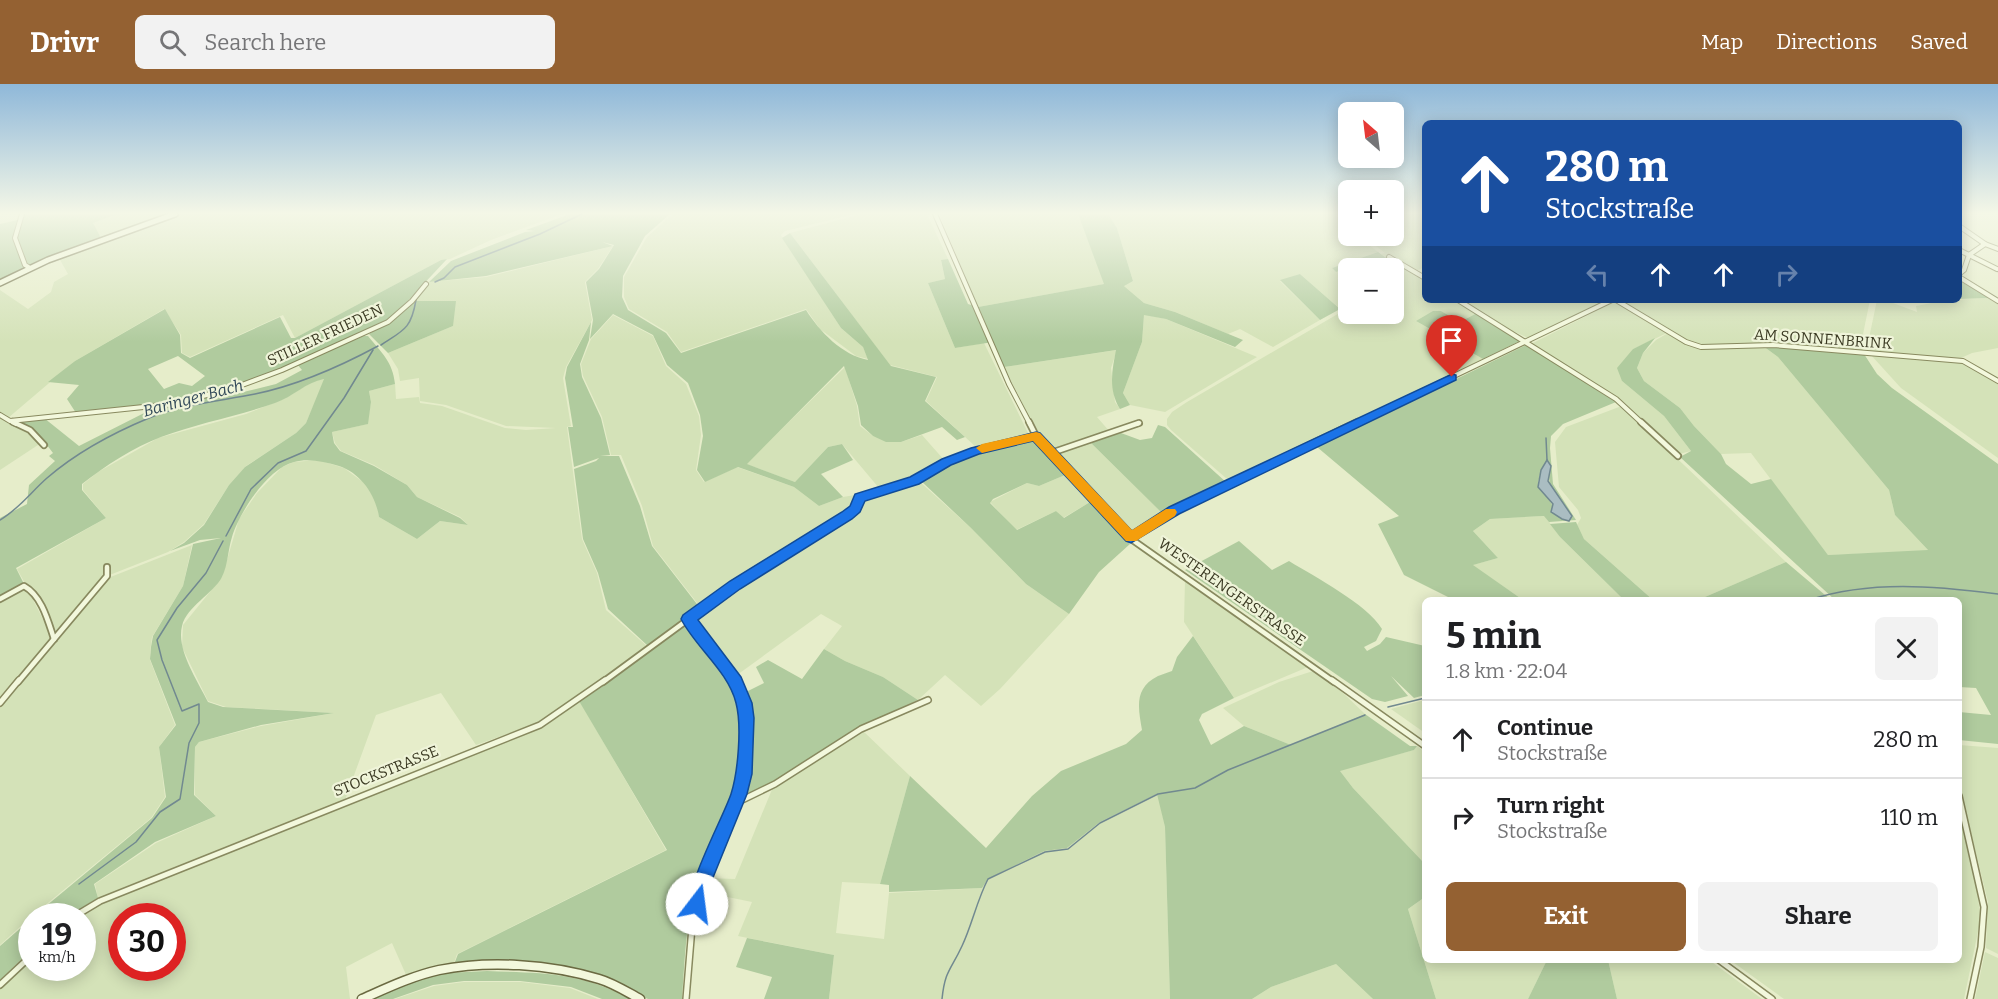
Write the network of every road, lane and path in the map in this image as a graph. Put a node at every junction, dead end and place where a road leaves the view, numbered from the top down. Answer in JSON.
{"nodes":[{"id":1,"x":23,"y":257,"type":"edge"},
{"id":2,"x":60,"y":257,"type":"edge"},
{"id":3,"x":953,"y":257,"type":"edge"},
{"id":4,"x":1389,"y":257,"type":"dead end"},
{"id":5,"x":1968,"y":257,"type":"edge"},
{"id":6,"x":1972,"y":257,"type":"edge"},
{"id":7,"x":30,"y":268,"type":"junction"},
{"id":8,"x":1997,"y":269,"type":"edge"},
{"id":9,"x":1962,"y":272,"type":"edge"},
{"id":10,"x":1422,"y":276,"type":"edge"},
{"id":11,"x":1962,"y":278,"type":"edge"},
{"id":12,"x":0,"y":283,"type":"edge"},
{"id":13,"x":426,"y":284,"type":"dead end"},
{"id":14,"x":1998,"y":301,"type":"edge"},
{"id":15,"x":1463,"y":303,"type":"edge"},
{"id":16,"x":1608,"y":303,"type":"edge"},
{"id":17,"x":1619,"y":303,"type":"edge"},
{"id":18,"x":1526,"y":342,"type":"junction"},
{"id":19,"x":1998,"y":381,"type":"edge"},
{"id":20,"x":0,"y":415,"type":"edge"},
{"id":21,"x":10,"y":422,"type":"junction"},
{"id":22,"x":1139,"y":423,"type":"dead end"},
{"id":23,"x":1036,"y":436,"type":"junction"},
{"id":24,"x":44,"y":445,"type":"dead end"},
{"id":25,"x":1051,"y":453,"type":"junction"},
{"id":26,"x":1678,"y":456,"type":"dead end"},
{"id":27,"x":1131,"y":538,"type":"junction"},
{"id":28,"x":106,"y":567,"type":"dead end"},
{"id":29,"x":0,"y":599,"type":"edge"},
{"id":30,"x":688,"y":619,"type":"junction"},
{"id":31,"x":54,"y":639,"type":"junction"},
{"id":32,"x":928,"y":700,"type":"dead end"},
{"id":33,"x":0,"y":703,"type":"edge"},
{"id":34,"x":1422,"y":744,"type":"edge"},
{"id":35,"x":736,"y":803,"type":"junction"},
{"id":36,"x":1962,"y":809,"type":"edge"},
{"id":37,"x":96,"y":903,"type":"edge"},
{"id":38,"x":1723,"y":963,"type":"edge"},
{"id":39,"x":18,"y":968,"type":"edge"},
{"id":40,"x":0,"y":985,"type":"edge"},
{"id":41,"x":362,"y":999,"type":"edge"},
{"id":42,"x":640,"y":999,"type":"edge"},
{"id":43,"x":686,"y":999,"type":"edge"},
{"id":44,"x":1772,"y":999,"type":"edge"},
{"id":45,"x":1970,"y":999,"type":"edge"}],
"edges":[{"from":1,"to":7,"type":"street"},
{"from":2,"to":7,"type":"main road"},
{"from":3,"to":23,"type":"street","name":"WESTERENGERSTRASSE"},
{"from":4,"to":10,"type":"street"},
{"from":5,"to":9,"type":"street"},
{"from":6,"to":8,"type":"street"},
{"from":7,"to":12,"type":"main road"},
{"from":11,"to":14,"type":"street"},
{"from":13,"to":21,"type":"street","name":"STILLER FRIEDEN"},
{"from":15,"to":18,"type":"street"},
{"from":16,"to":18,"type":"street"},
{"from":17,"to":19,"type":"street","name":"AM SONNENBRINK"},
{"from":18,"to":26,"type":"street"},
{"from":18,"to":27,"type":"street"},
{"from":20,"to":21,"type":"street"},
{"from":21,"to":24,"type":"street"},
{"from":22,"to":25,"type":"street"},
{"from":23,"to":25,"type":"street","name":"WESTERENGERSTRASSE"},
{"from":23,"to":30,"type":"street","name":"STOCKSTRASSE"},
{"from":25,"to":27,"type":"street","name":"WESTERENGERSTRASSE"},
{"from":27,"to":34,"type":"street","name":"WESTERENGERSTRASSE"},
{"from":28,"to":31,"type":"street"},
{"from":29,"to":31,"type":"street"},
{"from":30,"to":35,"type":"street"},
{"from":30,"to":37,"type":"street","name":"STOCKSTRASSE"},
{"from":31,"to":33,"type":"street"},
{"from":32,"to":35,"type":"street"},
{"from":35,"to":43,"type":"street"},
{"from":36,"to":45,"type":"street"},
{"from":38,"to":44,"type":"street"},
{"from":39,"to":40,"type":"street"},
{"from":41,"to":42,"type":"main road"}]}
